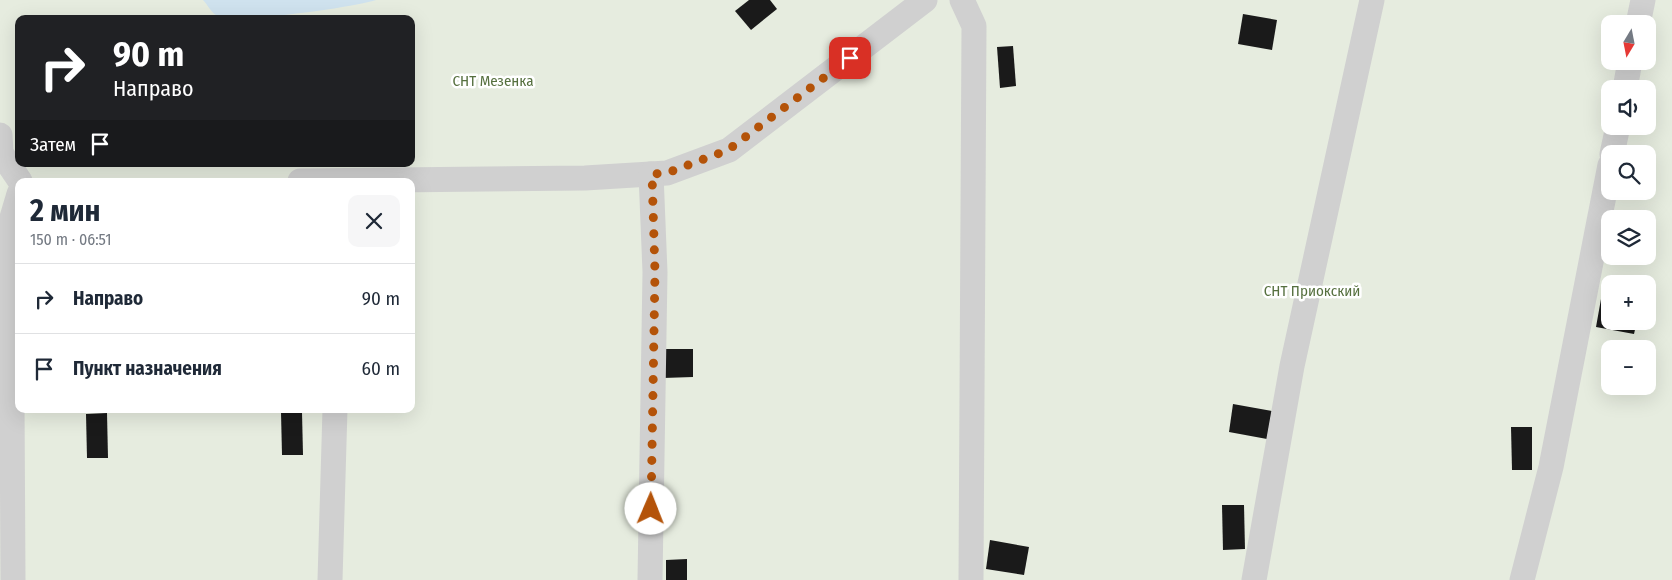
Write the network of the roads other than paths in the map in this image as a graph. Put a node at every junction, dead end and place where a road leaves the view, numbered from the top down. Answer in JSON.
{"nodes":[{"id":1,"x":925,"y":0,"type":"edge"},
{"id":2,"x":962,"y":0,"type":"edge"},
{"id":3,"x":1372,"y":0,"type":"edge"},
{"id":4,"x":1643,"y":0,"type":"edge"},
{"id":5,"x":1640,"y":15,"type":"edge"},
{"id":6,"x":0,"y":135,"type":"edge"},
{"id":7,"x":652,"y":174,"type":"junction"},
{"id":8,"x":16,"y":178,"type":"edge"},
{"id":9,"x":415,"y":180,"type":"edge"},
{"id":10,"x":15,"y":183,"type":"edge"},
{"id":11,"x":0,"y":184,"type":"edge"},
{"id":12,"x":1603,"y":200,"type":"edge"},
{"id":13,"x":15,"y":208,"type":"edge"},
{"id":14,"x":335,"y":413,"type":"edge"},
{"id":15,"x":13,"y":580,"type":"edge"},
{"id":16,"x":330,"y":580,"type":"edge"},
{"id":17,"x":650,"y":580,"type":"edge"},
{"id":18,"x":971,"y":580,"type":"edge"},
{"id":19,"x":1254,"y":580,"type":"edge"},
{"id":20,"x":1522,"y":580,"type":"edge"}],
"edges":[{"from":1,"to":7,"type":"street"},
{"from":2,"to":18,"type":"street"},
{"from":3,"to":19,"type":"street"},
{"from":4,"to":5,"type":"street"},
{"from":6,"to":8,"type":"street"},
{"from":7,"to":9,"type":"street"},
{"from":7,"to":17,"type":"street"},
{"from":10,"to":11,"type":"street"},
{"from":12,"to":20,"type":"street"},
{"from":13,"to":15,"type":"street"},
{"from":14,"to":16,"type":"street"}]}
